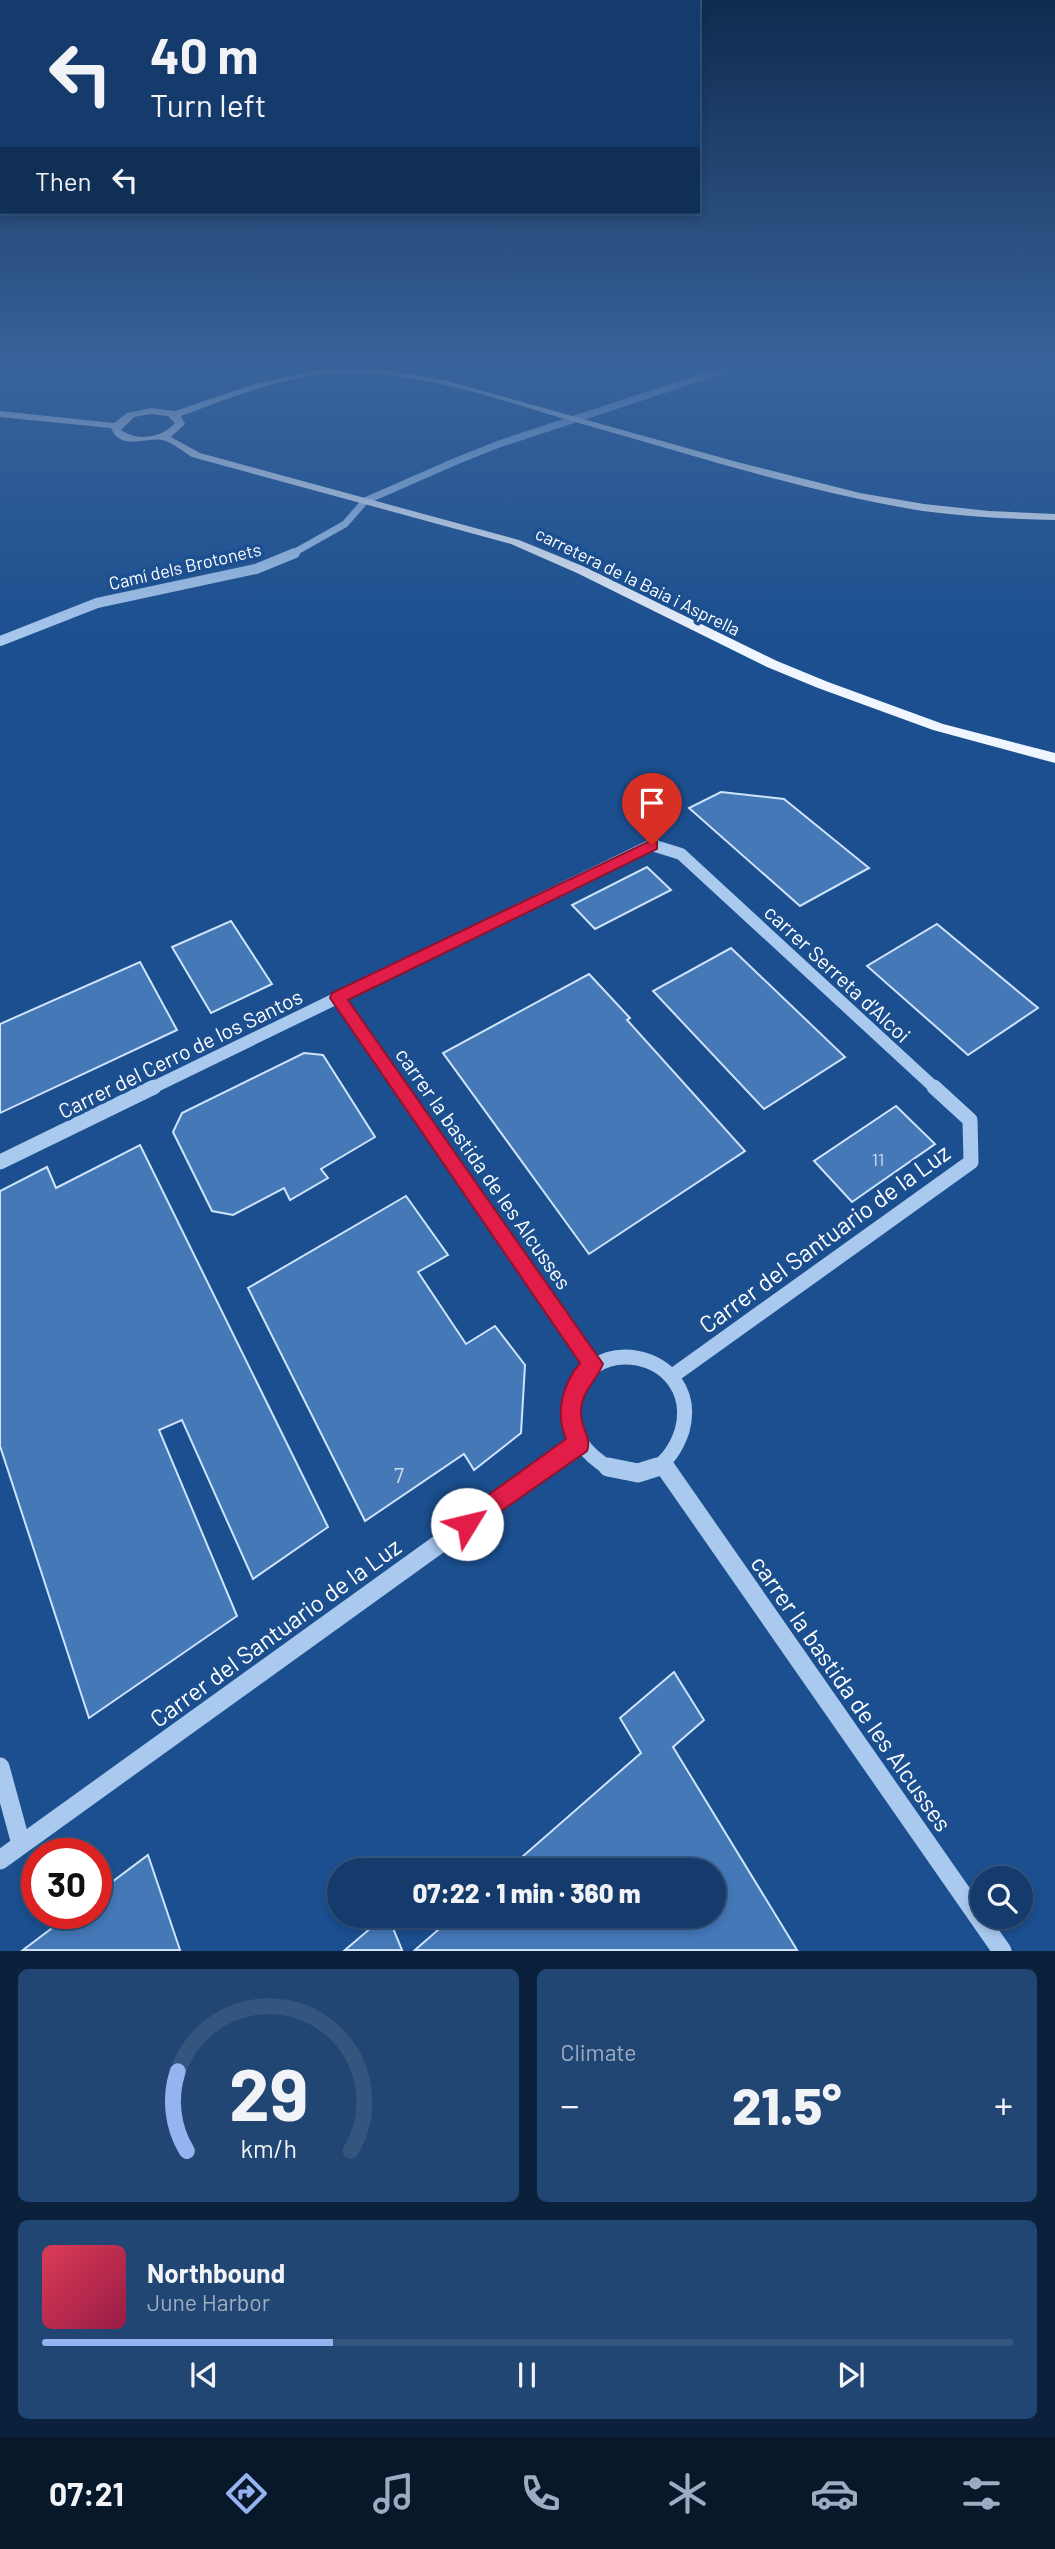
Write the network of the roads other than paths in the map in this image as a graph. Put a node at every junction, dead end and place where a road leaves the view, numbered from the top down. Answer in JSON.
{"nodes":[{"id":1,"x":215,"y":460,"type":"edge"},
{"id":2,"x":461,"y":460,"type":"edge"},
{"id":3,"x":722,"y":460,"type":"edge"},
{"id":4,"x":365,"y":501,"type":"junction"},
{"id":5,"x":1055,"y":517,"type":"edge"},
{"id":6,"x":0,"y":641,"type":"edge"},
{"id":7,"x":1055,"y":758,"type":"edge"},
{"id":8,"x":681,"y":854,"type":"joint"},
{"id":9,"x":338,"y":998,"type":"junction"},
{"id":10,"x":970,"y":1121,"type":"joint"},
{"id":11,"x":0,"y":1162,"type":"edge"},
{"id":12,"x":593,"y":1364,"type":"junction"},
{"id":13,"x":671,"y":1377,"type":"junction"},
{"id":14,"x":579,"y":1443,"type":"junction"},
{"id":15,"x":663,"y":1464,"type":"junction"},
{"id":16,"x":0,"y":1767,"type":"edge"},
{"id":17,"x":29,"y":1838,"type":"edge"},
{"id":18,"x":21,"y":1844,"type":"joint"},
{"id":19,"x":0,"y":1860,"type":"edge"},
{"id":20,"x":1002,"y":1951,"type":"edge"}],
"edges":[{"from":1,"to":4,"type":"main road","name":"carretera de la Baia i Asprella"},
{"from":2,"to":4,"type":"street"},
{"from":3,"to":5,"type":"main road"},
{"from":4,"to":6,"type":"street","name":"Camí dels Brotonets"},
{"from":4,"to":7,"type":"main road","name":"carretera de la Baia i Asprella"},
{"from":8,"to":9,"type":"street","name":"Carrer del Cerro de los Santos"},
{"from":8,"to":10,"type":"street","name":"carrer Serreta d'Alcoi"},
{"from":9,"to":11,"type":"street","name":"Carrer del Cerro de los Santos"},
{"from":9,"to":12,"type":"street","name":"carrer la bastida de les Alcusses"},
{"from":10,"to":13,"type":"street","name":"Carrer del Santuario de la Luz"},
{"from":12,"to":13,"type":"street"},
{"from":12,"to":14,"type":"street"},
{"from":13,"to":15,"type":"street"},
{"from":14,"to":15,"type":"street"},
{"from":14,"to":17,"type":"street","name":"Carrer del Santuario de la Luz"},
{"from":15,"to":20,"type":"street","name":"carrer la bastida de les Alcusses"},
{"from":16,"to":18,"type":"street"},
{"from":18,"to":19,"type":"street","name":"Carrer del Santuario de la Luz"}]}
